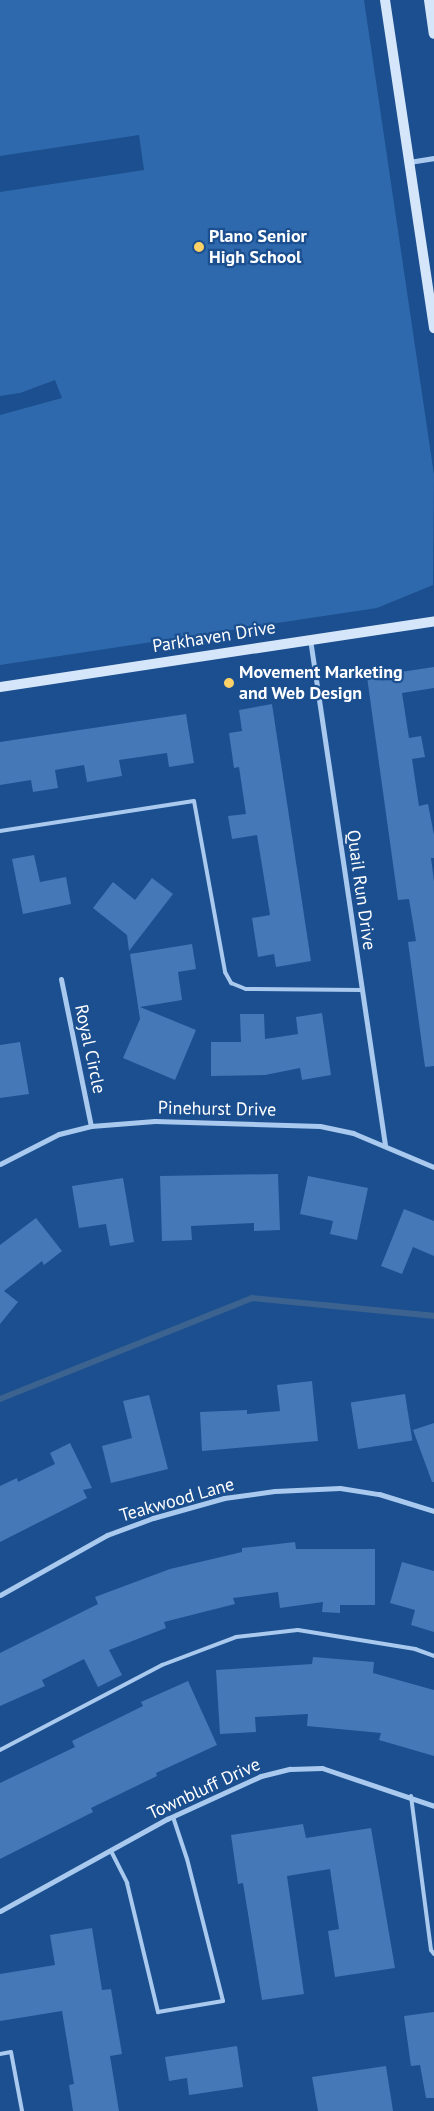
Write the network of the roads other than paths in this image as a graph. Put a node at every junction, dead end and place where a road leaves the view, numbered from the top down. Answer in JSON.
{"nodes":[{"id":1,"x":385,"y":0,"type":"edge"},
{"id":2,"x":429,"y":0,"type":"edge"},
{"id":3,"x":433,"y":22,"type":"edge"},
{"id":4,"x":434,"y":34,"type":"edge"},
{"id":5,"x":434,"y":158,"type":"edge"},
{"id":6,"x":409,"y":162,"type":"junction"},
{"id":7,"x":434,"y":328,"type":"edge"},
{"id":8,"x":434,"y":621,"type":"edge"},
{"id":9,"x":310,"y":639,"type":"junction"},
{"id":10,"x":0,"y":687,"type":"edge"},
{"id":11,"x":0,"y":831,"type":"edge"},
{"id":12,"x":61,"y":978,"type":"dead end"},
{"id":13,"x":362,"y":990,"type":"junction"},
{"id":14,"x":91,"y":1126,"type":"junction"},
{"id":15,"x":385,"y":1145,"type":"junction"},
{"id":16,"x":0,"y":1164,"type":"edge"},
{"id":17,"x":434,"y":1167,"type":"edge"},
{"id":18,"x":434,"y":1511,"type":"edge"},
{"id":19,"x":0,"y":1595,"type":"edge"},
{"id":20,"x":434,"y":1656,"type":"edge"},
{"id":21,"x":0,"y":1750,"type":"edge"},
{"id":22,"x":411,"y":1796,"type":"junction"},
{"id":23,"x":434,"y":1806,"type":"edge"},
{"id":24,"x":173,"y":1817,"type":"junction"},
{"id":25,"x":111,"y":1851,"type":"junction"},
{"id":26,"x":0,"y":1911,"type":"edge"},
{"id":27,"x":434,"y":1954,"type":"edge"},
{"id":28,"x":0,"y":2054,"type":"edge"},
{"id":29,"x":22,"y":2111,"type":"edge"}],
"edges":[{"from":1,"to":6,"type":"street"},
{"from":2,"to":3,"type":"street"},
{"from":3,"to":4,"type":"street"},
{"from":5,"to":6,"type":"street"},
{"from":6,"to":7,"type":"street"},
{"from":8,"to":9,"type":"street","name":"Parkhaven Drive"},
{"from":9,"to":10,"type":"street","name":"Parkhaven Drive"},
{"from":9,"to":13,"type":"street","name":"Quail Run Drive"},
{"from":11,"to":13,"type":"lane"},
{"from":12,"to":14,"type":"street","name":"Royal Circle"},
{"from":13,"to":15,"type":"street","name":"Quail Run Drive"},
{"from":14,"to":15,"type":"street","name":"Pinehurst Drive"},
{"from":14,"to":16,"type":"street","name":"Pinehurst Drive"},
{"from":15,"to":17,"type":"street","name":"Pinehurst Drive"},
{"from":18,"to":19,"type":"street","name":"Teakwood Lane"},
{"from":20,"to":21,"type":"lane"},
{"from":22,"to":23,"type":"street","name":"Townbluff Drive"},
{"from":22,"to":24,"type":"street","name":"Townbluff Drive"},
{"from":22,"to":27,"type":"lane"},
{"from":24,"to":25,"type":"street","name":"Townbluff Drive"},
{"from":24,"to":25,"type":"lane"},
{"from":25,"to":26,"type":"street","name":"Townbluff Drive"},
{"from":28,"to":29,"type":"lane"}]}
